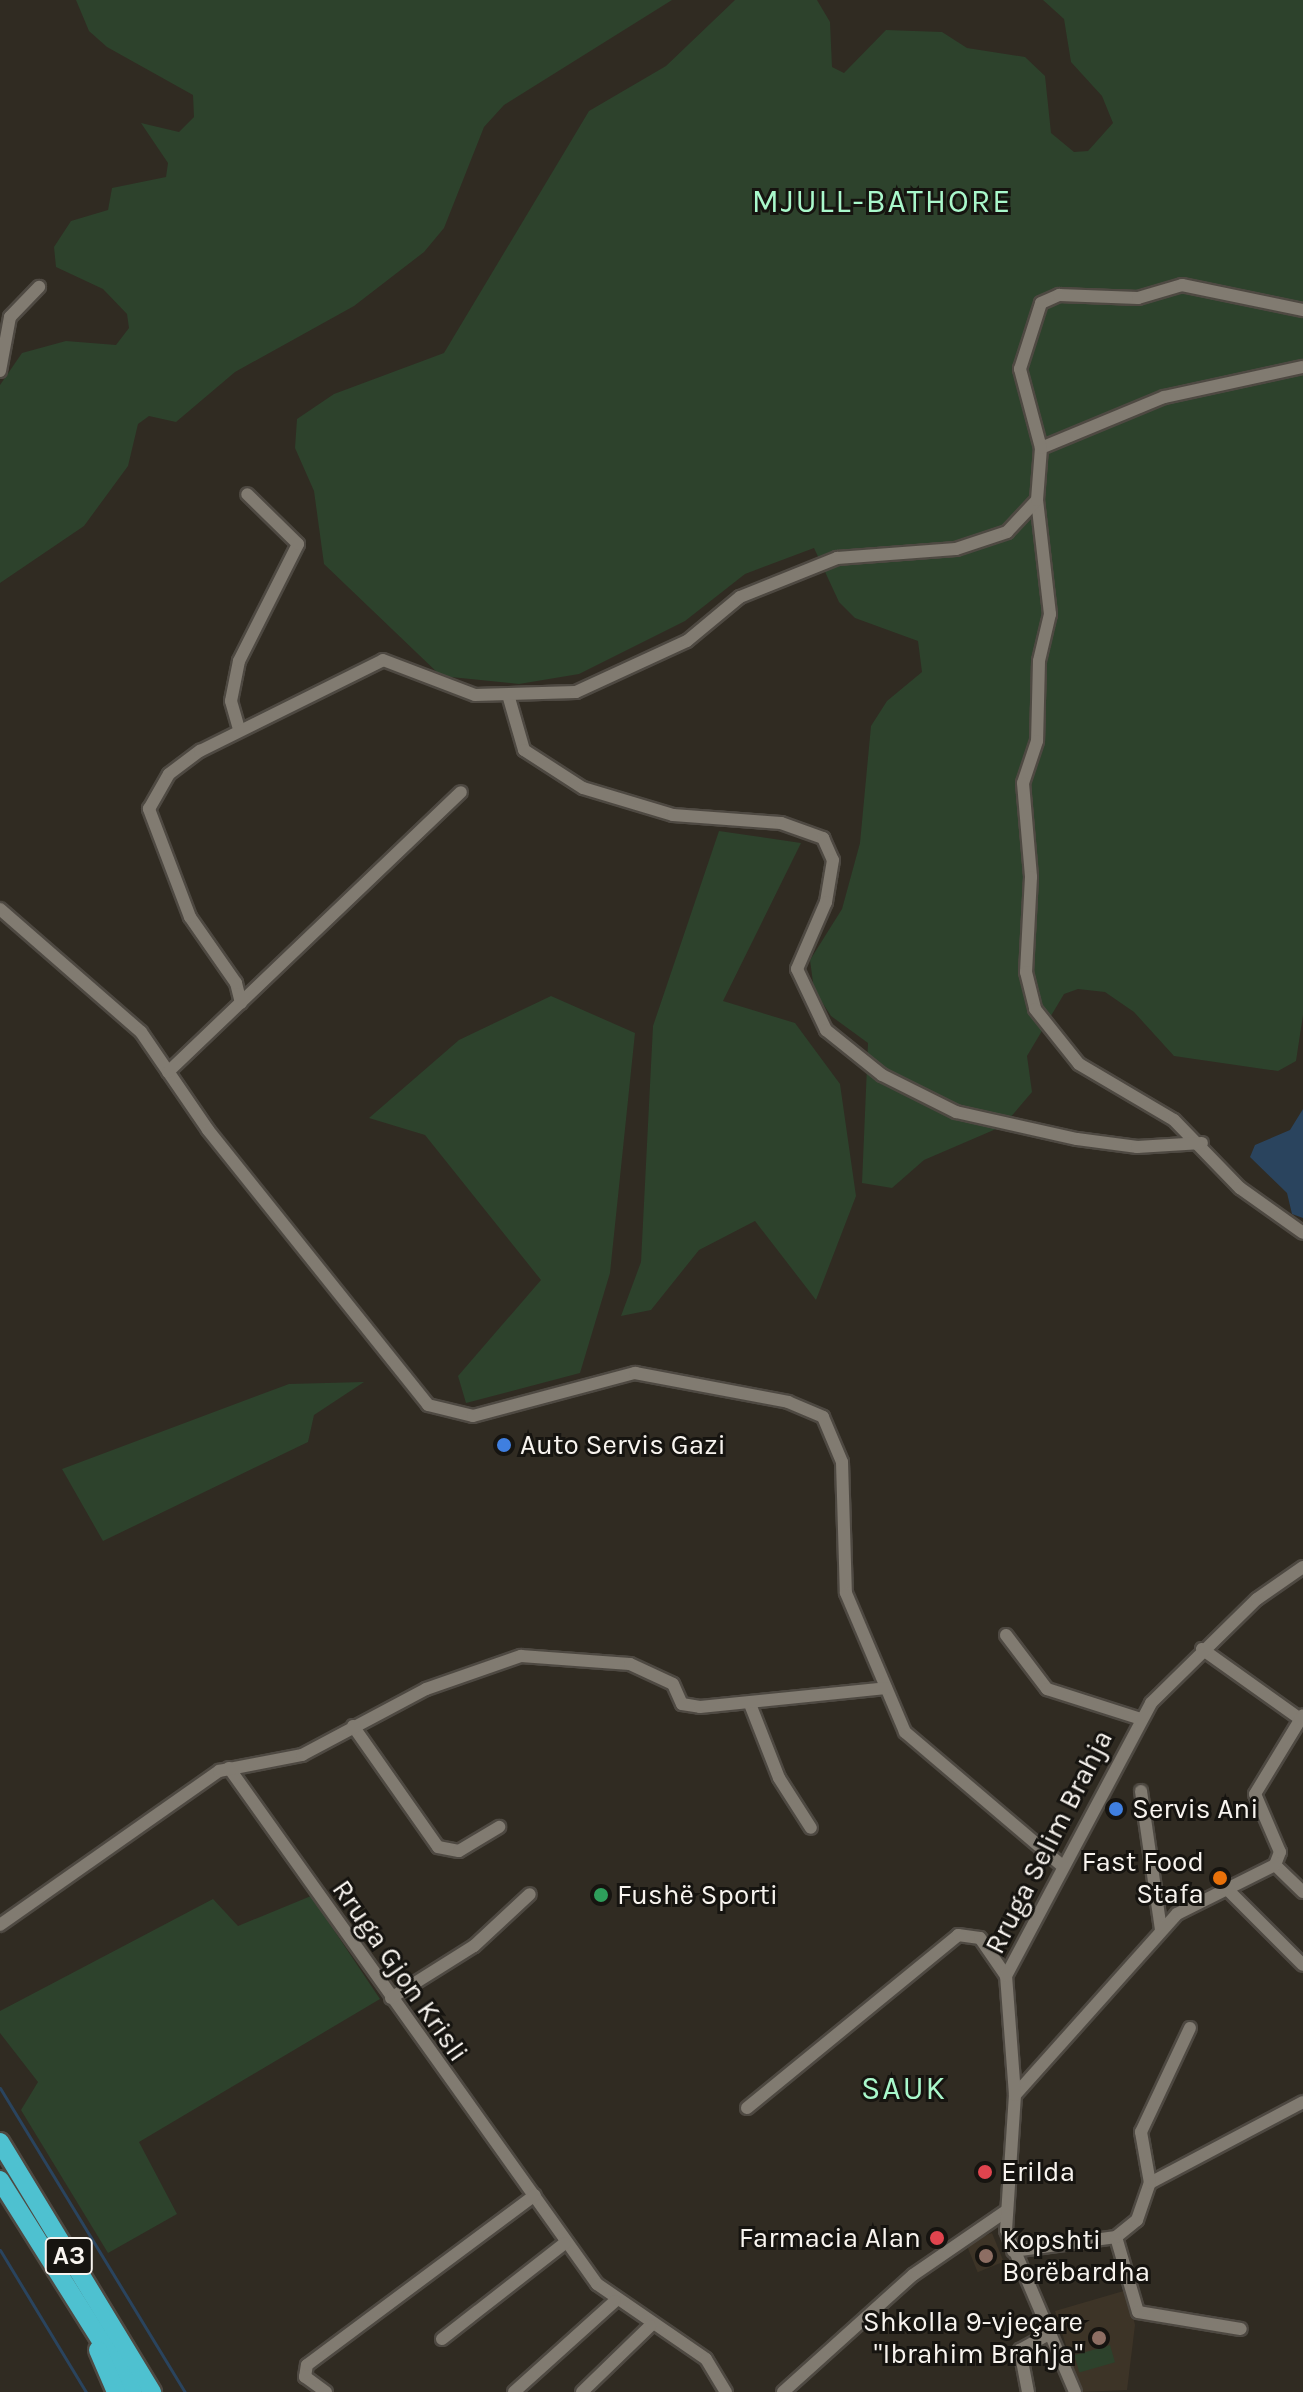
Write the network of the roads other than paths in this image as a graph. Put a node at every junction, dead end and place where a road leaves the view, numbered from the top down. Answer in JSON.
{"nodes":[{"id":1,"x":39,"y":287,"type":"dead end"},
{"id":2,"x":1303,"y":310,"type":"edge"},
{"id":3,"x":1303,"y":367,"type":"edge"},
{"id":4,"x":0,"y":371,"type":"edge"},
{"id":5,"x":1041,"y":448,"type":"junction"},
{"id":6,"x":247,"y":494,"type":"dead end"},
{"id":7,"x":1037,"y":500,"type":"junction"},
{"id":8,"x":509,"y":698,"type":"junction"},
{"id":9,"x":239,"y":729,"type":"junction"},
{"id":10,"x":461,"y":792,"type":"dead end"},
{"id":11,"x":0,"y":909,"type":"edge"},
{"id":12,"x":241,"y":1003,"type":"junction"},
{"id":13,"x":168,"y":1072,"type":"junction"},
{"id":14,"x":1202,"y":1143,"type":"junction"},
{"id":15,"x":1303,"y":1233,"type":"edge"},
{"id":16,"x":1303,"y":1567,"type":"edge"},
{"id":17,"x":1006,"y":1635,"type":"dead end"},
{"id":18,"x":1202,"y":1649,"type":"junction"},
{"id":19,"x":886,"y":1688,"type":"junction"},
{"id":20,"x":750,"y":1704,"type":"junction"},
{"id":21,"x":1301,"y":1717,"type":"edge"},
{"id":22,"x":1141,"y":1719,"type":"junction"},
{"id":23,"x":353,"y":1726,"type":"junction"},
{"id":24,"x":229,"y":1768,"type":"junction"},
{"id":25,"x":1141,"y":1791,"type":"dead end"},
{"id":26,"x":499,"y":1827,"type":"dead end"},
{"id":27,"x":811,"y":1828,"type":"dead end"},
{"id":28,"x":1060,"y":1864,"type":"junction"},
{"id":29,"x":1275,"y":1865,"type":"junction"},
{"id":30,"x":1225,"y":1887,"type":"junction"},
{"id":31,"x":1303,"y":1892,"type":"edge"},
{"id":32,"x":530,"y":1894,"type":"dead end"},
{"id":33,"x":0,"y":1925,"type":"edge"},
{"id":34,"x":1161,"y":1930,"type":"junction"},
{"id":35,"x":1303,"y":1965,"type":"edge"},
{"id":36,"x":1006,"y":1976,"type":"junction"},
{"id":37,"x":391,"y":1998,"type":"junction"},
{"id":38,"x":1190,"y":2028,"type":"dead end"},
{"id":39,"x":1015,"y":2095,"type":"junction"},
{"id":40,"x":1303,"y":2102,"type":"edge"},
{"id":41,"x":747,"y":2108,"type":"dead end"},
{"id":42,"x":0,"y":2142,"type":"edge"},
{"id":43,"x":0,"y":2180,"type":"edge"},
{"id":44,"x":1150,"y":2183,"type":"junction"},
{"id":45,"x":535,"y":2195,"type":"junction"},
{"id":46,"x":1006,"y":2211,"type":"junction"},
{"id":47,"x":1116,"y":2237,"type":"junction"},
{"id":48,"x":565,"y":2243,"type":"junction"},
{"id":49,"x":1013,"y":2251,"type":"junction"},
{"id":50,"x":615,"y":2301,"type":"junction"},
{"id":51,"x":650,"y":2326,"type":"junction"},
{"id":52,"x":93,"y":2328,"type":"junction"},
{"id":53,"x":1241,"y":2329,"type":"dead end"},
{"id":54,"x":1051,"y":2333,"type":"junction"},
{"id":55,"x":442,"y":2339,"type":"dead end"},
{"id":56,"x":139,"y":2370,"type":"junction"},
{"id":57,"x":116,"y":2392,"type":"edge"},
{"id":58,"x":133,"y":2392,"type":"edge"},
{"id":59,"x":152,"y":2392,"type":"edge"},
{"id":60,"x":162,"y":2392,"type":"edge"},
{"id":61,"x":326,"y":2392,"type":"edge"},
{"id":62,"x":514,"y":2392,"type":"edge"},
{"id":63,"x":582,"y":2392,"type":"edge"},
{"id":64,"x":726,"y":2392,"type":"edge"},
{"id":65,"x":783,"y":2392,"type":"edge"},
{"id":66,"x":1028,"y":2392,"type":"edge"},
{"id":67,"x":1075,"y":2392,"type":"edge"}],
"edges":[{"from":1,"to":4,"type":"street"},
{"from":2,"to":5,"type":"street"},
{"from":3,"to":5,"type":"street"},
{"from":5,"to":7,"type":"street"},
{"from":6,"to":9,"type":"street"},
{"from":7,"to":8,"type":"street"},
{"from":7,"to":14,"type":"street"},
{"from":8,"to":9,"type":"street"},
{"from":8,"to":14,"type":"street"},
{"from":9,"to":12,"type":"street"},
{"from":10,"to":12,"type":"street"},
{"from":11,"to":13,"type":"street"},
{"from":12,"to":13,"type":"street"},
{"from":13,"to":19,"type":"street"},
{"from":14,"to":15,"type":"street"},
{"from":16,"to":18,"type":"street","name":"Rruga Selim Brahja"},
{"from":17,"to":22,"type":"street"},
{"from":18,"to":21,"type":"street"},
{"from":18,"to":22,"type":"street","name":"Rruga Selim Brahja"},
{"from":19,"to":20,"type":"street"},
{"from":19,"to":28,"type":"street"},
{"from":20,"to":23,"type":"street"},
{"from":20,"to":27,"type":"street"},
{"from":21,"to":29,"type":"street"},
{"from":22,"to":28,"type":"street","name":"Rruga Selim Brahja"},
{"from":23,"to":24,"type":"street"},
{"from":23,"to":26,"type":"street"},
{"from":24,"to":33,"type":"street"},
{"from":24,"to":37,"type":"street","name":"Rruga Gjon Krisli"},
{"from":25,"to":34,"type":"street"},
{"from":28,"to":36,"type":"street","name":"Rruga Selim Brahja"},
{"from":29,"to":30,"type":"street"},
{"from":29,"to":31,"type":"street"},
{"from":30,"to":34,"type":"street"},
{"from":30,"to":35,"type":"street"},
{"from":32,"to":37,"type":"street"},
{"from":34,"to":39,"type":"street"},
{"from":36,"to":39,"type":"street","name":"Rruga Selim Brahja"},
{"from":36,"to":41,"type":"street"},
{"from":37,"to":45,"type":"street","name":"Rruga Gjon Krisli"},
{"from":38,"to":44,"type":"street"},
{"from":39,"to":46,"type":"street","name":"Rruga Selim Brahja"},
{"from":40,"to":44,"type":"street"},
{"from":42,"to":56,"type":"highway","number":"A3"},
{"from":43,"to":52,"type":"highway","number":"A3"},
{"from":44,"to":47,"type":"street"},
{"from":45,"to":48,"type":"street","name":"Rruga Gjon Krisli"},
{"from":45,"to":61,"type":"street"},
{"from":46,"to":49,"type":"street","name":"Rruga Selim Brahja"},
{"from":46,"to":65,"type":"street"},
{"from":47,"to":49,"type":"street"},
{"from":47,"to":53,"type":"street"},
{"from":48,"to":50,"type":"street","name":"Rruga Gjon Krisli"},
{"from":48,"to":55,"type":"street"},
{"from":49,"to":54,"type":"street","name":"Rruga Selim Brahja"},
{"from":50,"to":51,"type":"street","name":"Rruga Gjon Krisli"},
{"from":50,"to":62,"type":"street"},
{"from":51,"to":63,"type":"street"},
{"from":51,"to":64,"type":"street","name":"Rruga Gjon Krisli"},
{"from":52,"to":57,"type":"highway"},
{"from":52,"to":58,"type":"highway","number":"A3"},
{"from":54,"to":66,"type":"street"},
{"from":54,"to":67,"type":"street","name":"Rruga Selim Brahja"},
{"from":56,"to":59,"type":"highway","number":"A3"},
{"from":56,"to":60,"type":"highway"}]}
